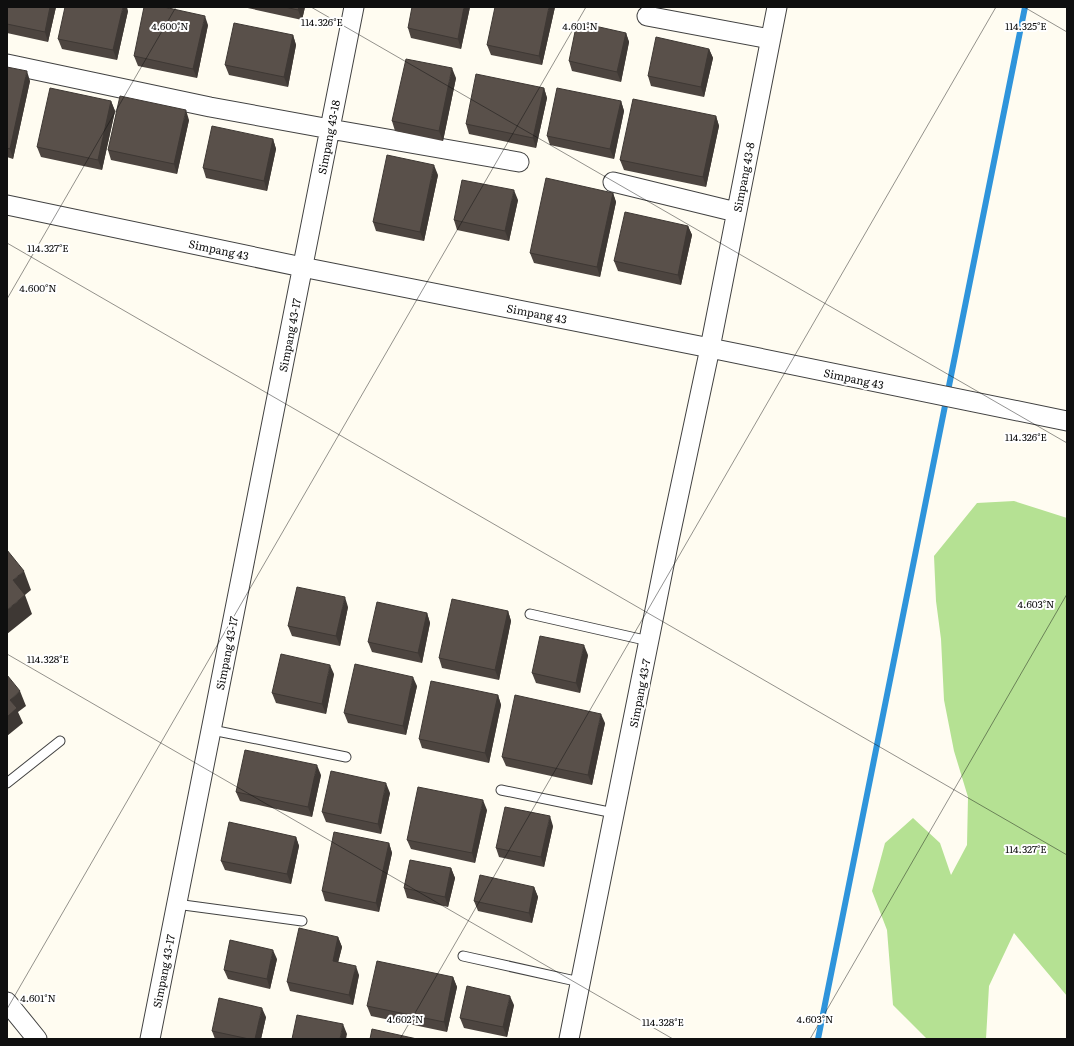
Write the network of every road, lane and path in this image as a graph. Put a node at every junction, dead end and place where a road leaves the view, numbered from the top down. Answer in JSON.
{"nodes":[{"id":1,"x":354,"y":7,"type":"edge"},
{"id":2,"x":777,"y":7,"type":"edge"},
{"id":3,"x":647,"y":16,"type":"dead end"},
{"id":4,"x":770,"y":39,"type":"junction"},
{"id":5,"x":7,"y":64,"type":"edge"},
{"id":6,"x":330,"y":130,"type":"junction"},
{"id":7,"x":519,"y":162,"type":"dead end"},
{"id":8,"x":613,"y":182,"type":"dead end"},
{"id":9,"x":7,"y":206,"type":"edge"},
{"id":10,"x":736,"y":212,"type":"junction"},
{"id":11,"x":302,"y":267,"type":"junction"},
{"id":12,"x":710,"y":348,"type":"junction"},
{"id":13,"x":1067,"y":421,"type":"edge"},
{"id":14,"x":530,"y":614,"type":"dead end"},
{"id":15,"x":649,"y":641,"type":"junction"},
{"id":16,"x":212,"y":730,"type":"junction"},
{"id":17,"x":60,"y":741,"type":"dead end"},
{"id":18,"x":346,"y":757,"type":"dead end"},
{"id":19,"x":7,"y":783,"type":"edge"},
{"id":20,"x":501,"y":790,"type":"dead end"},
{"id":21,"x":614,"y":813,"type":"junction"},
{"id":22,"x":176,"y":904,"type":"junction"},
{"id":23,"x":302,"y":921,"type":"dead end"},
{"id":24,"x":463,"y":956,"type":"dead end"},
{"id":25,"x":580,"y":982,"type":"junction"},
{"id":26,"x":7,"y":1002,"type":"edge"},
{"id":27,"x":37,"y":1039,"type":"edge"},
{"id":28,"x":150,"y":1039,"type":"edge"},
{"id":29,"x":569,"y":1039,"type":"edge"}],
"edges":[{"from":1,"to":6,"type":"street","name":"Simpang 43-18"},
{"from":2,"to":4,"type":"street","name":"Simpang 43-8"},
{"from":3,"to":4,"type":"street"},
{"from":4,"to":10,"type":"street","name":"Simpang 43-8"},
{"from":5,"to":6,"type":"street"},
{"from":6,"to":7,"type":"street"},
{"from":6,"to":11,"type":"street","name":"Simpang 43-18"},
{"from":8,"to":10,"type":"street"},
{"from":9,"to":11,"type":"street","name":"Simpang 43"},
{"from":10,"to":12,"type":"street","name":"Simpang 43-8"},
{"from":11,"to":12,"type":"street","name":"Simpang 43"},
{"from":11,"to":16,"type":"street","name":"Simpang 43-17"},
{"from":12,"to":13,"type":"street","name":"Simpang 43"},
{"from":12,"to":15,"type":"street","name":"Simpang 43-7"},
{"from":14,"to":15,"type":"lane"},
{"from":15,"to":21,"type":"street","name":"Simpang 43-7"},
{"from":16,"to":18,"type":"lane"},
{"from":16,"to":22,"type":"street","name":"Simpang 43-17"},
{"from":17,"to":19,"type":"lane"},
{"from":20,"to":21,"type":"lane"},
{"from":21,"to":25,"type":"street","name":"Simpang 43-7"},
{"from":22,"to":23,"type":"lane"},
{"from":22,"to":28,"type":"street","name":"Simpang 43-17"},
{"from":24,"to":25,"type":"lane"},
{"from":25,"to":29,"type":"street","name":"Simpang 43-7"},
{"from":26,"to":27,"type":"street"}]}
